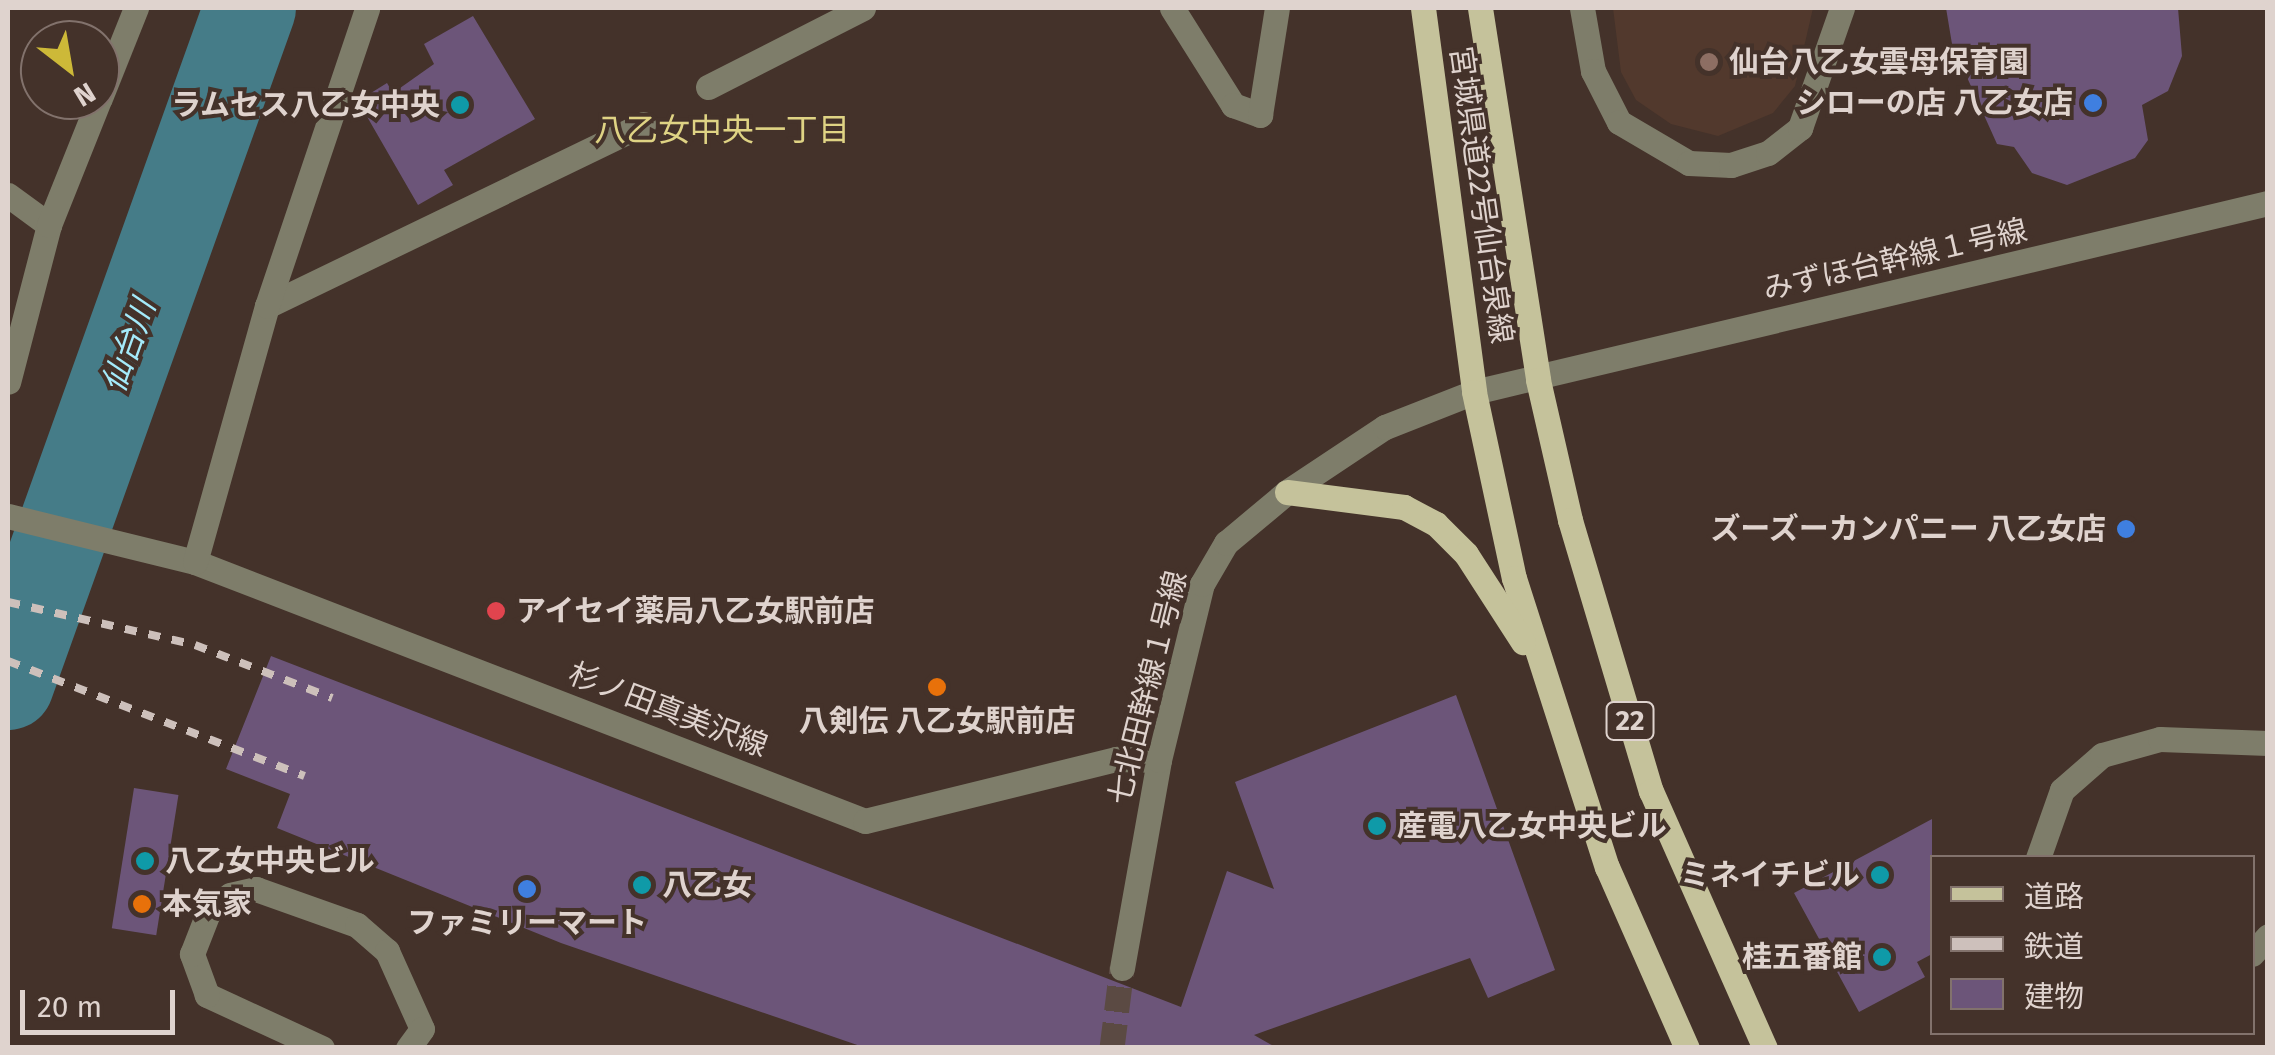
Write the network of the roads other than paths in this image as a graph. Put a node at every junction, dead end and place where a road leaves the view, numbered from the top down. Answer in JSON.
{"nodes":[{"id":1,"x":136,"y":8,"type":"edge"},
{"id":2,"x":367,"y":8,"type":"edge"},
{"id":3,"x":863,"y":8,"type":"edge"},
{"id":4,"x":1172,"y":8,"type":"edge"},
{"id":5,"x":1277,"y":8,"type":"edge"},
{"id":6,"x":1423,"y":8,"type":"edge"},
{"id":7,"x":1480,"y":8,"type":"edge"},
{"id":8,"x":1582,"y":8,"type":"edge"},
{"id":9,"x":1842,"y":8,"type":"edge"},
{"id":10,"x":120,"y":48,"type":"edge"},
{"id":11,"x":708,"y":87,"type":"dead end"},
{"id":12,"x":92,"y":120,"type":"edge"},
{"id":13,"x":644,"y":124,"type":"dead end"},
{"id":14,"x":8,"y":196,"type":"edge"},
{"id":15,"x":2268,"y":203,"type":"edge"},
{"id":16,"x":49,"y":225,"type":"junction"},
{"id":17,"x":268,"y":306,"type":"junction"},
{"id":18,"x":1538,"y":380,"type":"junction"},
{"id":19,"x":8,"y":382,"type":"edge"},
{"id":20,"x":1474,"y":392,"type":"junction"},
{"id":21,"x":1288,"y":492,"type":"junction"},
{"id":22,"x":10,"y":517,"type":"edge"},
{"id":23,"x":195,"y":562,"type":"junction"},
{"id":24,"x":1537,"y":663,"type":"junction"},
{"id":25,"x":2268,"y":743,"type":"edge"},
{"id":26,"x":1159,"y":760,"type":"junction"},
{"id":27,"x":2039,"y":855,"type":"edge"},
{"id":28,"x":1122,"y":968,"type":"tunnel mouth"},
{"id":29,"x":415,"y":1038,"type":"edge"},
{"id":30,"x":322,"y":1048,"type":"edge"},
{"id":31,"x":1686,"y":1048,"type":"edge"},
{"id":32,"x":1765,"y":1048,"type":"edge"}],
"edges":[{"from":1,"to":10,"type":"street"},
{"from":2,"to":17,"type":"street"},
{"from":3,"to":11,"type":"street"},
{"from":4,"to":5,"type":"street"},
{"from":6,"to":20,"type":"main road","name":"宮城県道22号仙台泉線","number":"22"},
{"from":7,"to":18,"type":"main road","name":"宮城県道22号仙台泉線","number":"22"},
{"from":8,"to":9,"type":"street"},
{"from":12,"to":16,"type":"street"},
{"from":13,"to":17,"type":"street"},
{"from":14,"to":16,"type":"street"},
{"from":15,"to":18,"type":"street","name":"みずほ台幹線１号線"},
{"from":16,"to":19,"type":"street"},
{"from":17,"to":23,"type":"street"},
{"from":18,"to":20,"type":"street","name":"七北田幹線１号線"},
{"from":18,"to":32,"type":"main road","number":"22"},
{"from":20,"to":21,"type":"street","name":"七北田幹線１号線"},
{"from":20,"to":24,"type":"main road","number":"22"},
{"from":21,"to":24,"type":"main road"},
{"from":21,"to":26,"type":"street","name":"七北田幹線１号線"},
{"from":22,"to":23,"type":"street","name":"杉ノ田真美沢線"},
{"from":23,"to":26,"type":"street","name":"杉ノ田真美沢線"},
{"from":24,"to":31,"type":"main road","number":"22"},
{"from":25,"to":27,"type":"street"},
{"from":26,"to":28,"type":"street","name":"七北田幹線１号線"},
{"from":29,"to":30,"type":"street"}]}
